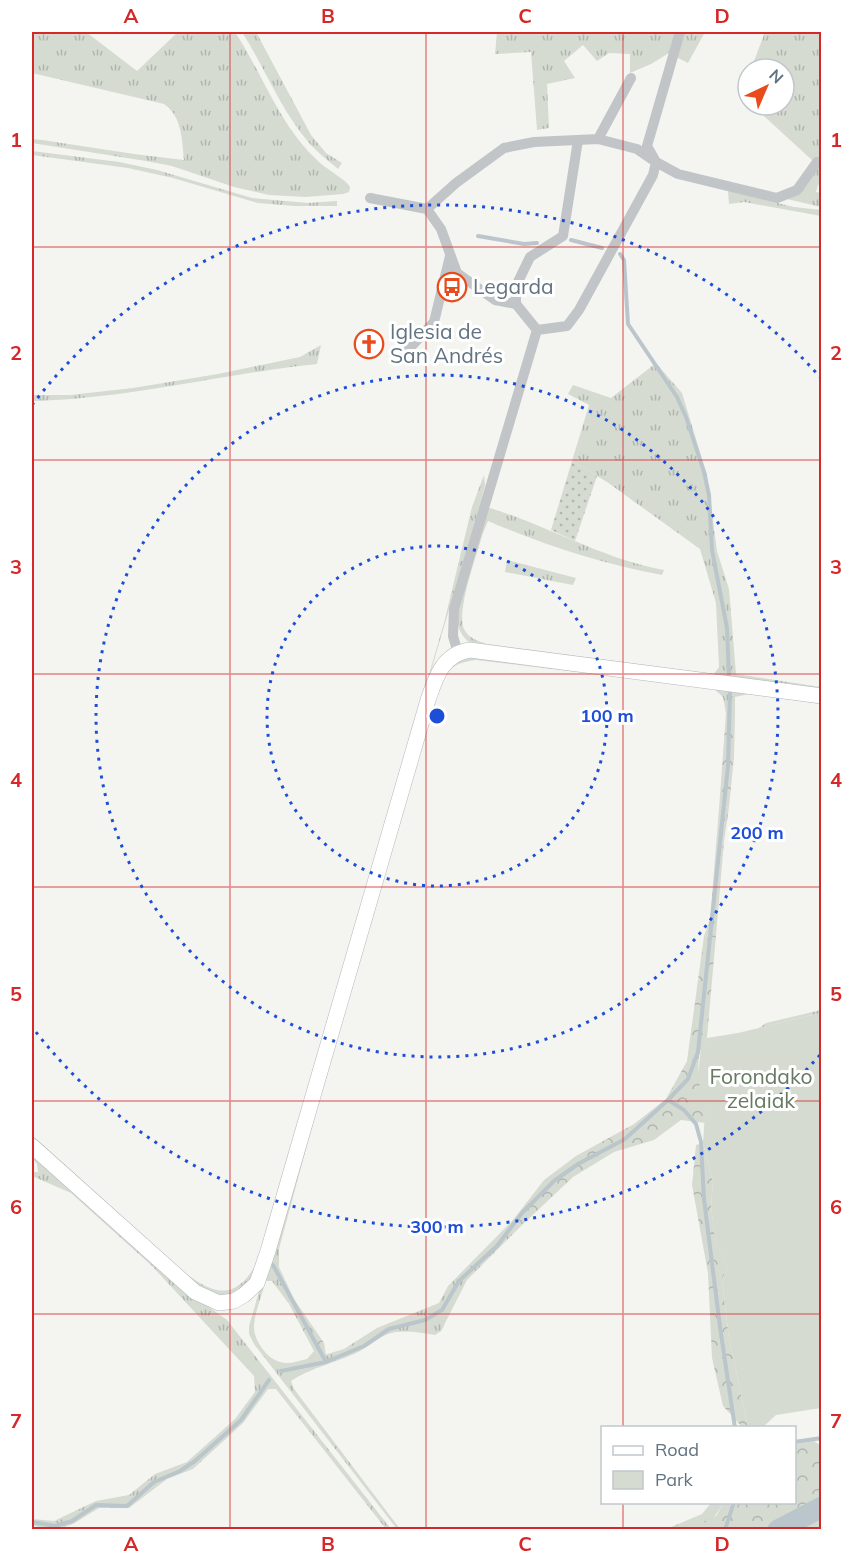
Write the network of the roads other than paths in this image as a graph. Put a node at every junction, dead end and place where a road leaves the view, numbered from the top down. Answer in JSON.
{"nodes":[{"id":1,"x":680,"y":32,"type":"edge"},
{"id":2,"x":631,"y":78,"type":"dead end"},
{"id":3,"x":598,"y":139,"type":"junction"},
{"id":4,"x":578,"y":141,"type":"junction"},
{"id":5,"x":656,"y":162,"type":"junction"},
{"id":6,"x":817,"y":162,"type":"dead end"},
{"id":7,"x":370,"y":198,"type":"dead end"},
{"id":8,"x":427,"y":209,"type":"junction"},
{"id":9,"x":450,"y":255,"type":"junction"},
{"id":10,"x":516,"y":304,"type":"junction"},
{"id":11,"x":537,"y":330,"type":"junction"},
{"id":12,"x":407,"y":351,"type":"dead end"},
{"id":13,"x":458,"y":653,"type":"junction"},
{"id":14,"x":822,"y":696,"type":"edge"},
{"id":15,"x":32,"y":1146,"type":"edge"}],
"edges":[{"from":1,"to":5,"type":"street"},
{"from":2,"to":3,"type":"street"},
{"from":3,"to":4,"type":"street"},
{"from":3,"to":5,"type":"street"},
{"from":4,"to":8,"type":"street"},
{"from":4,"to":10,"type":"street"},
{"from":5,"to":6,"type":"street"},
{"from":5,"to":11,"type":"street"},
{"from":7,"to":8,"type":"street"},
{"from":8,"to":9,"type":"street"},
{"from":9,"to":10,"type":"street"},
{"from":9,"to":12,"type":"street"},
{"from":10,"to":11,"type":"street"},
{"from":11,"to":13,"type":"street"},
{"from":13,"to":14,"type":"street"},
{"from":13,"to":15,"type":"street"}]}
